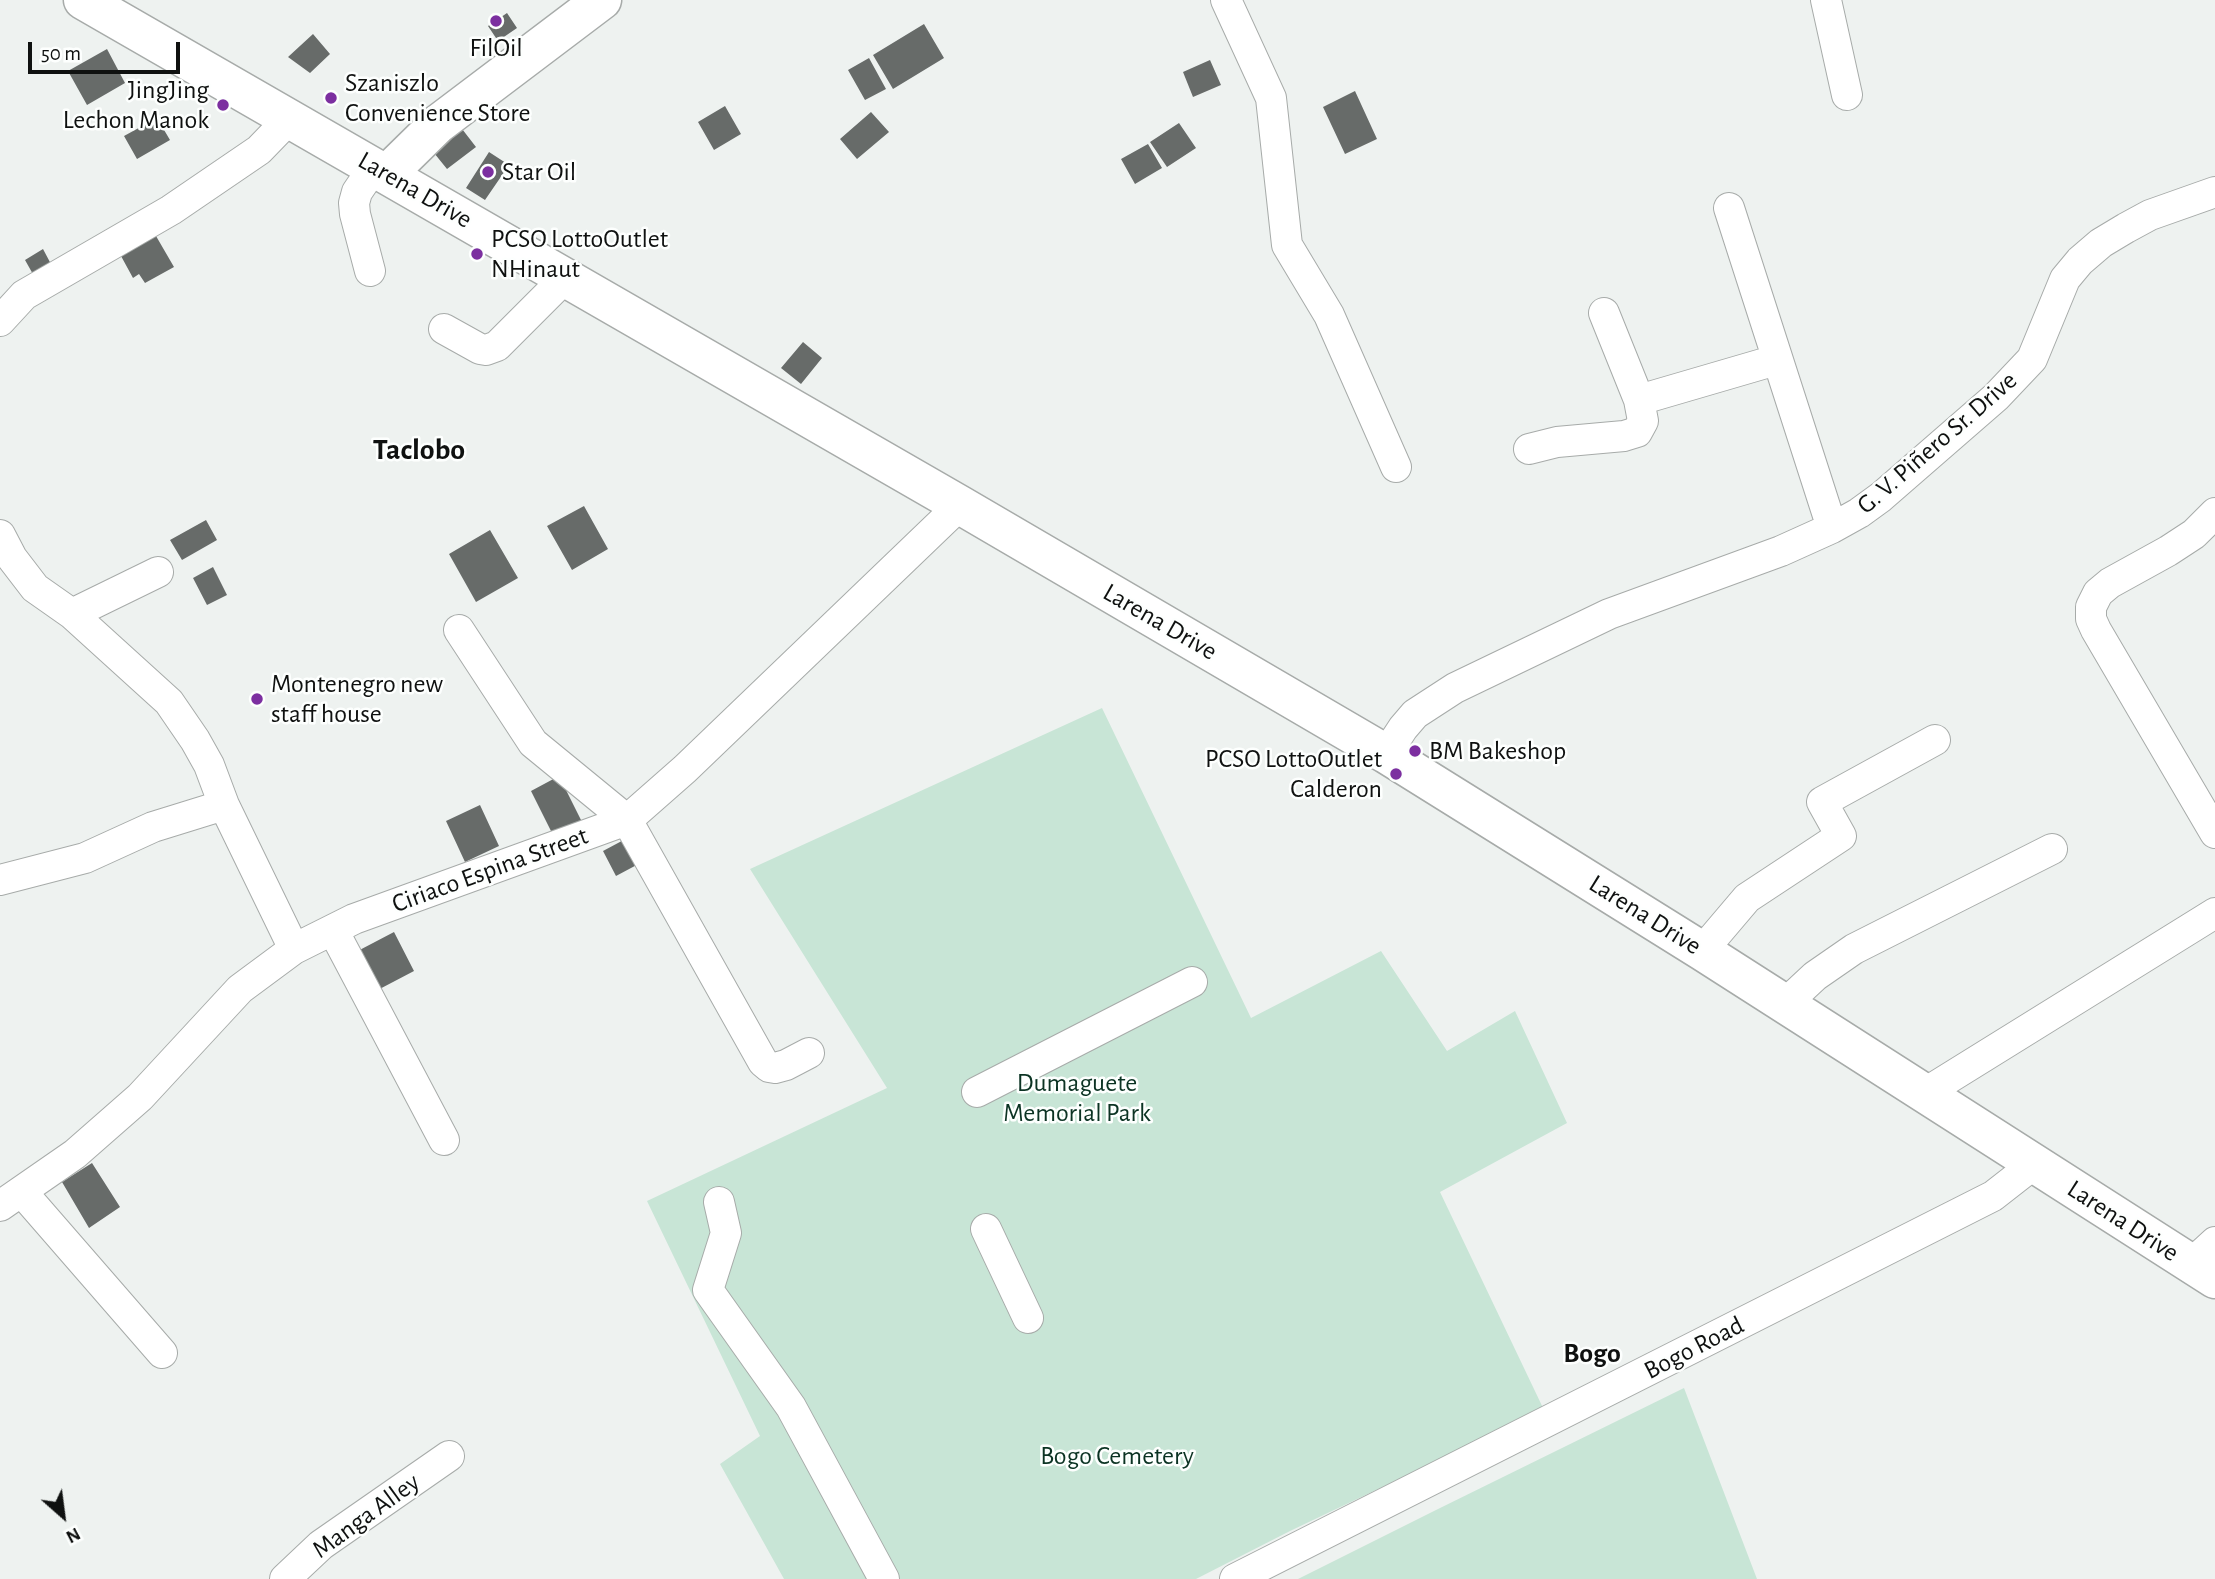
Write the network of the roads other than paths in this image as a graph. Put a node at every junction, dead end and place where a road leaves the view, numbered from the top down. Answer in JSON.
{"nodes":[{"id":1,"x":83,"y":0,"type":"edge"},
{"id":2,"x":602,"y":0,"type":"edge"},
{"id":3,"x":1226,"y":0,"type":"edge"},
{"id":4,"x":1826,"y":0,"type":"edge"},
{"id":5,"x":1847,"y":95,"type":"dead end"},
{"id":6,"x":290,"y":118,"type":"junction"},
{"id":7,"x":381,"y":170,"type":"junction"},
{"id":8,"x":2215,"y":192,"type":"edge"},
{"id":9,"x":1729,"y":208,"type":"dead end"},
{"id":10,"x":370,"y":271,"type":"dead end"},
{"id":11,"x":566,"y":277,"type":"junction"},
{"id":12,"x":1604,"y":313,"type":"dead end"},
{"id":13,"x":0,"y":321,"type":"edge"},
{"id":14,"x":444,"y":329,"type":"dead end"},
{"id":15,"x":1776,"y":360,"type":"junction"},
{"id":16,"x":1639,"y":400,"type":"junction"},
{"id":17,"x":1529,"y":449,"type":"dead end"},
{"id":18,"x":1396,"y":467,"type":"dead end"},
{"id":19,"x":960,"y":505,"type":"junction"},
{"id":20,"x":2215,"y":513,"type":"edge"},
{"id":21,"x":1832,"y":528,"type":"junction"},
{"id":22,"x":0,"y":535,"type":"edge"},
{"id":23,"x":158,"y":572,"type":"dead end"},
{"id":24,"x":72,"y":614,"type":"junction"},
{"id":25,"x":459,"y":630,"type":"dead end"},
{"id":26,"x":1935,"y":740,"type":"dead end"},
{"id":27,"x":1386,"y":754,"type":"junction"},
{"id":28,"x":224,"y":805,"type":"junction"},
{"id":29,"x":628,"y":820,"type":"junction"},
{"id":30,"x":2215,"y":833,"type":"edge"},
{"id":31,"x":2052,"y":849,"type":"dead end"},
{"id":32,"x":0,"y":880,"type":"edge"},
{"id":33,"x":2215,"y":913,"type":"edge"},
{"id":34,"x":333,"y":930,"type":"junction"},
{"id":35,"x":294,"y":949,"type":"junction"},
{"id":36,"x":1702,"y":951,"type":"junction"},
{"id":37,"x":1192,"y":982,"type":"dead end"},
{"id":38,"x":1785,"y":1004,"type":"junction"},
{"id":39,"x":808,"y":1053,"type":"dead end"},
{"id":40,"x":977,"y":1091,"type":"dead end"},
{"id":41,"x":1925,"y":1093,"type":"junction"},
{"id":42,"x":444,"y":1140,"type":"dead end"},
{"id":43,"x":2034,"y":1164,"type":"junction"},
{"id":44,"x":11,"y":1199,"type":"edge"},
{"id":45,"x":719,"y":1202,"type":"dead end"},
{"id":46,"x":986,"y":1229,"type":"dead end"},
{"id":47,"x":2207,"y":1262,"type":"edge"},
{"id":48,"x":1028,"y":1318,"type":"dead end"},
{"id":49,"x":162,"y":1353,"type":"dead end"},
{"id":50,"x":449,"y":1456,"type":"dead end"},
{"id":51,"x":285,"y":1579,"type":"edge"},
{"id":52,"x":884,"y":1579,"type":"edge"},
{"id":53,"x":1235,"y":1579,"type":"edge"}],
"edges":[{"from":1,"to":6,"type":"main road","name":"Larena Drive"},
{"from":2,"to":7,"type":"main road"},
{"from":3,"to":18,"type":"street"},
{"from":4,"to":5,"type":"street"},
{"from":6,"to":7,"type":"main road","name":"Larena Drive"},
{"from":6,"to":13,"type":"street"},
{"from":7,"to":10,"type":"street"},
{"from":7,"to":11,"type":"main road","name":"Larena Drive"},
{"from":8,"to":21,"type":"street","name":"G. V. Piñero Sr. Drive"},
{"from":9,"to":15,"type":"street"},
{"from":11,"to":14,"type":"street"},
{"from":11,"to":19,"type":"main road","name":"Larena Drive"},
{"from":12,"to":16,"type":"street"},
{"from":15,"to":16,"type":"street"},
{"from":15,"to":21,"type":"street"},
{"from":16,"to":17,"type":"street"},
{"from":19,"to":27,"type":"main road","name":"Larena Drive"},
{"from":19,"to":29,"type":"street","name":"Ciriaco Espina Street"},
{"from":20,"to":30,"type":"street"},
{"from":21,"to":27,"type":"street","name":"G. V. Piñero Sr. Drive"},
{"from":22,"to":24,"type":"street"},
{"from":23,"to":24,"type":"street"},
{"from":24,"to":28,"type":"street"},
{"from":25,"to":29,"type":"street"},
{"from":26,"to":36,"type":"street"},
{"from":27,"to":36,"type":"main road","name":"Larena Drive"},
{"from":28,"to":32,"type":"street"},
{"from":28,"to":35,"type":"street"},
{"from":29,"to":34,"type":"street","name":"Ciriaco Espina Street"},
{"from":29,"to":39,"type":"street"},
{"from":31,"to":38,"type":"street"},
{"from":33,"to":41,"type":"street"},
{"from":34,"to":35,"type":"street","name":"Ciriaco Espina Street"},
{"from":34,"to":42,"type":"street"},
{"from":35,"to":44,"type":"street","name":"Ciriaco Espina Street"},
{"from":36,"to":38,"type":"main road","name":"Larena Drive"},
{"from":37,"to":40,"type":"street"},
{"from":38,"to":41,"type":"main road","name":"Larena Drive"},
{"from":41,"to":43,"type":"main road","name":"Larena Drive"},
{"from":43,"to":47,"type":"main road","name":"Larena Drive"},
{"from":43,"to":53,"type":"street","name":"Bogo Road"},
{"from":44,"to":49,"type":"street"},
{"from":45,"to":52,"type":"street"},
{"from":46,"to":48,"type":"street"},
{"from":50,"to":51,"type":"street","name":"Manga Alley"}]}
